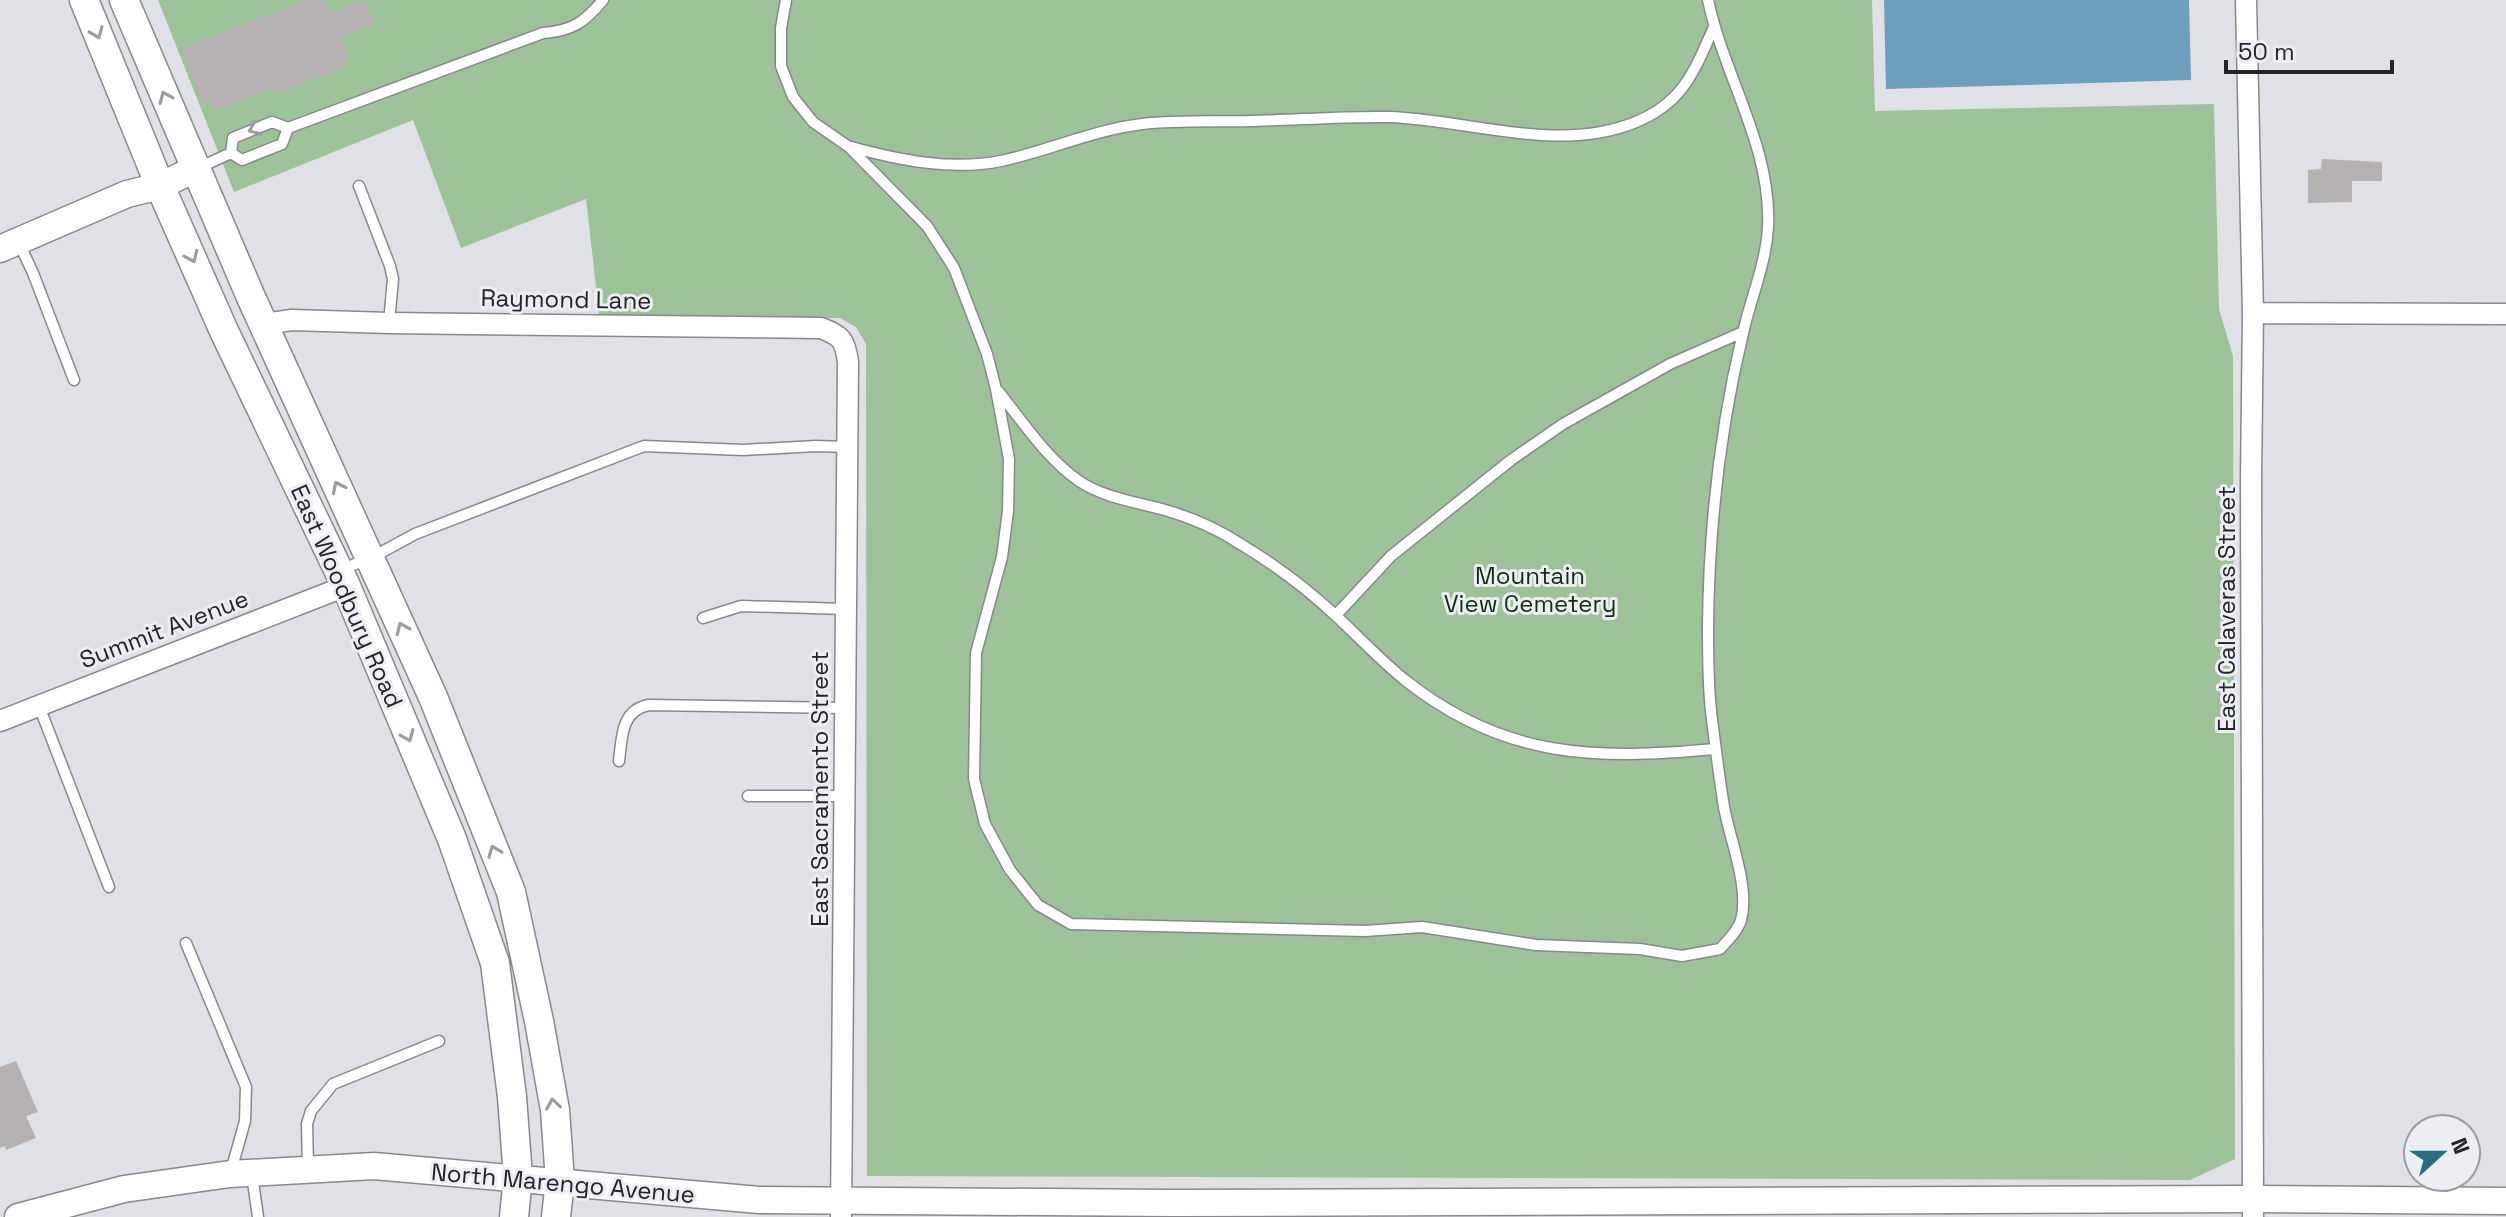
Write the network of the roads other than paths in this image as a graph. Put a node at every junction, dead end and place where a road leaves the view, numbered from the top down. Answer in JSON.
{"nodes":[{"id":1,"x":84,"y":0,"type":"edge"},
{"id":2,"x":124,"y":0,"type":"edge"},
{"id":3,"x":603,"y":0,"type":"edge"},
{"id":4,"x":786,"y":0,"type":"edge"},
{"id":5,"x":1708,"y":0,"type":"edge"},
{"id":6,"x":2246,"y":0,"type":"edge"},
{"id":7,"x":1714,"y":27,"type":"junction"},
{"id":8,"x":288,"y":128,"type":"junction"},
{"id":9,"x":849,"y":147,"type":"junction"},
{"id":10,"x":231,"y":153,"type":"junction"},
{"id":11,"x":195,"y":169,"type":"junction"},
{"id":12,"x":160,"y":186,"type":"junction"},
{"id":13,"x":359,"y":186,"type":"dead end"},
{"id":14,"x":9,"y":245,"type":"edge"},
{"id":15,"x":2253,"y":313,"type":"junction"},
{"id":16,"x":2506,"y":314,"type":"edge"},
{"id":17,"x":389,"y":323,"type":"junction"},
{"id":18,"x":264,"y":324,"type":"junction"},
{"id":19,"x":1743,"y":332,"type":"junction"},
{"id":20,"x":848,"y":362,"type":"joint"},
{"id":21,"x":74,"y":380,"type":"dead end"},
{"id":22,"x":996,"y":389,"type":"junction"},
{"id":23,"x":848,"y":447,"type":"junction"},
{"id":24,"x":371,"y":558,"type":"junction"},
{"id":25,"x":342,"y":578,"type":"junction"},
{"id":26,"x":846,"y":609,"type":"junction"},
{"id":27,"x":1336,"y":615,"type":"junction"},
{"id":28,"x":703,"y":618,"type":"dead end"},
{"id":29,"x":39,"y":706,"type":"junction"},
{"id":30,"x":845,"y":708,"type":"junction"},
{"id":31,"x":0,"y":721,"type":"edge"},
{"id":32,"x":1715,"y":749,"type":"junction"},
{"id":33,"x":619,"y":761,"type":"dead end"},
{"id":34,"x":748,"y":796,"type":"dead end"},
{"id":35,"x":845,"y":796,"type":"junction"},
{"id":36,"x":109,"y":887,"type":"dead end"},
{"id":37,"x":186,"y":943,"type":"dead end"},
{"id":38,"x":439,"y":1041,"type":"dead end"},
{"id":39,"x":308,"y":1169,"type":"junction"},
{"id":40,"x":241,"y":1173,"type":"junction"},
{"id":41,"x":518,"y":1177,"type":"junction"},
{"id":42,"x":560,"y":1181,"type":"junction"},
{"id":43,"x":2506,"y":1201,"type":"edge"},
{"id":44,"x":841,"y":1208,"type":"edge"},
{"id":45,"x":2252,"y":1208,"type":"edge"},
{"id":46,"x":1546,"y":1209,"type":"edge"},
{"id":47,"x":18,"y":1217,"type":"edge"},
{"id":48,"x":258,"y":1217,"type":"edge"},
{"id":49,"x":514,"y":1217,"type":"edge"},
{"id":50,"x":556,"y":1217,"type":"edge"}],
"edges":[{"from":1,"to":12,"type":"main road","name":"East Woodbury Road","one_way":true},
{"from":11,"to":2,"type":"main road","name":"East Woodbury Road","one_way":true},
{"from":3,"to":8,"type":"lane"},
{"from":4,"to":9,"type":"lane"},
{"from":5,"to":7,"type":"lane"},
{"from":6,"to":15,"type":"street","name":"East Calaveras Street"},
{"from":7,"to":9,"type":"lane"},
{"from":7,"to":19,"type":"lane"},
{"from":8,"to":10,"type":"lane"},
{"from":8,"to":10,"type":"lane","one_way":true},
{"from":9,"to":22,"type":"lane"},
{"from":10,"to":11,"type":"lane"},
{"from":11,"to":12,"type":"street"},
{"from":11,"to":18,"type":"main road","name":"East Woodbury Road"},
{"from":12,"to":14,"type":"street"},
{"from":12,"to":25,"type":"main road","name":"East Woodbury Road","one_way":true},
{"from":13,"to":17,"type":"lane"},
{"from":14,"to":21,"type":"lane"},
{"from":15,"to":16,"type":"street"},
{"from":15,"to":45,"type":"street","name":"East Calaveras Street"},
{"from":17,"to":18,"type":"street","name":"Raymond Lane"},
{"from":17,"to":20,"type":"street","name":"Raymond Lane"},
{"from":24,"to":18,"type":"main road","name":"East Woodbury Road","one_way":true},
{"from":19,"to":27,"type":"lane"},
{"from":19,"to":32,"type":"lane"},
{"from":20,"to":23,"type":"street","name":"East Sacramento Street"},
{"from":22,"to":27,"type":"lane"},
{"from":22,"to":32,"type":"lane"},
{"from":23,"to":24,"type":"lane"},
{"from":23,"to":26,"type":"street","name":"East Sacramento Street"},
{"from":24,"to":25,"type":"lane"},
{"from":42,"to":24,"type":"main road","name":"East Woodbury Road","one_way":true},
{"from":25,"to":29,"type":"street","name":"Summit Avenue"},
{"from":25,"to":41,"type":"main road","name":"East Woodbury Road","one_way":true},
{"from":26,"to":28,"type":"lane"},
{"from":26,"to":30,"type":"street","name":"East Sacramento Street"},
{"from":27,"to":32,"type":"lane"},
{"from":29,"to":31,"type":"street","name":"Summit Avenue"},
{"from":29,"to":36,"type":"lane"},
{"from":30,"to":33,"type":"lane"},
{"from":30,"to":35,"type":"street","name":"East Sacramento Street"},
{"from":34,"to":35,"type":"lane"},
{"from":35,"to":44,"type":"street","name":"East Sacramento Street"},
{"from":37,"to":40,"type":"lane"},
{"from":38,"to":39,"type":"lane"},
{"from":39,"to":40,"type":"street","name":"North Marengo Avenue"},
{"from":39,"to":41,"type":"street","name":"North Marengo Avenue"},
{"from":40,"to":47,"type":"street","name":"North Marengo Avenue"},
{"from":40,"to":48,"type":"lane"},
{"from":41,"to":42,"type":"street","name":"North Marengo Avenue"},
{"from":41,"to":49,"type":"main road","name":"East Woodbury Road"},
{"from":42,"to":44,"type":"street","name":"North Marengo Avenue"},
{"from":42,"to":50,"type":"main road","name":"East Woodbury Road"},
{"from":43,"to":45,"type":"street","name":"North Marengo Avenue"},
{"from":44,"to":46,"type":"street","name":"North Marengo Avenue"},
{"from":45,"to":46,"type":"street","name":"North Marengo Avenue"}]}
